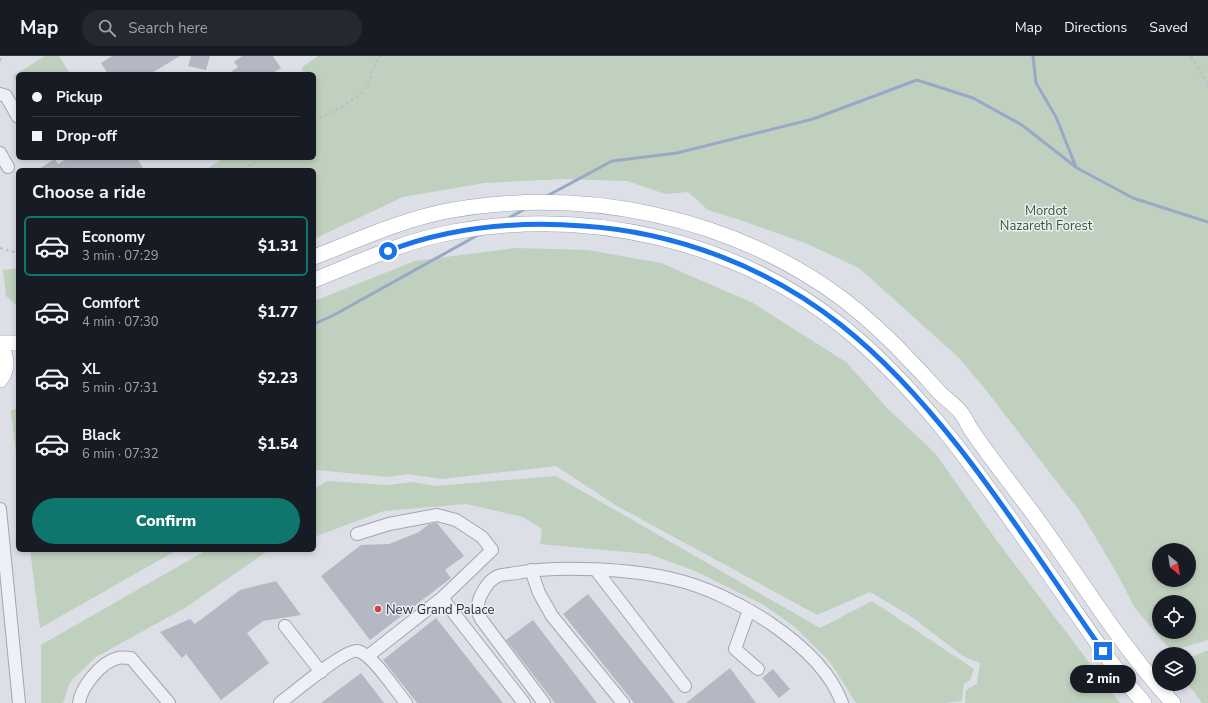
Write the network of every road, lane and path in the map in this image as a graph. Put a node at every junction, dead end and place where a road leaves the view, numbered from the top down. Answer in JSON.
{"nodes":[{"id":1,"x":1,"y":56,"type":"edge"},
{"id":2,"x":381,"y":56,"type":"edge"},
{"id":3,"x":1191,"y":56,"type":"edge"},
{"id":4,"x":0,"y":61,"type":"edge"},
{"id":5,"x":1208,"y":84,"type":"edge"},
{"id":6,"x":0,"y":94,"type":"edge"},
{"id":7,"x":16,"y":114,"type":"edge"},
{"id":8,"x":316,"y":121,"type":"edge"},
{"id":9,"x":0,"y":153,"type":"edge"},
{"id":10,"x":257,"y":160,"type":"edge"},
{"id":11,"x":8,"y":167,"type":"dead end"},
{"id":12,"x":247,"y":168,"type":"edge"},
{"id":13,"x":0,"y":248,"type":"edge"},
{"id":14,"x":16,"y":253,"type":"edge"},
{"id":15,"x":316,"y":256,"type":"edge"},
{"id":16,"x":316,"y":279,"type":"edge"},
{"id":17,"x":0,"y":343,"type":"edge"},
{"id":18,"x":16,"y":343,"type":"edge"},
{"id":19,"x":0,"y":347,"type":"edge"},
{"id":20,"x":16,"y":370,"type":"edge"},
{"id":21,"x":1,"y":378,"type":"edge"},
{"id":22,"x":0,"y":508,"type":"edge"},
{"id":23,"x":357,"y":534,"type":"dead end"},
{"id":24,"x":531,"y":570,"type":"junction"},
{"id":25,"x":596,"y":570,"type":"junction"},
{"id":26,"x":442,"y":598,"type":"junction"},
{"id":27,"x":749,"y":610,"type":"junction"},
{"id":28,"x":284,"y":626,"type":"dead end"},
{"id":29,"x":368,"y":656,"type":"junction"},
{"id":30,"x":758,"y":669,"type":"dead end"},
{"id":31,"x":321,"y":672,"type":"junction"},
{"id":32,"x":685,"y":686,"type":"dead end"},
{"id":33,"x":19,"y":703,"type":"edge"},
{"id":34,"x":79,"y":703,"type":"edge"},
{"id":35,"x":168,"y":703,"type":"edge"},
{"id":36,"x":280,"y":703,"type":"edge"},
{"id":37,"x":406,"y":703,"type":"edge"},
{"id":38,"x":524,"y":703,"type":"edge"},
{"id":39,"x":544,"y":703,"type":"edge"},
{"id":40,"x":623,"y":703,"type":"edge"},
{"id":41,"x":842,"y":703,"type":"edge"},
{"id":42,"x":1144,"y":703,"type":"edge"},
{"id":43,"x":1173,"y":703,"type":"edge"}],
"edges":[{"from":1,"to":4,"type":"path"},
{"from":2,"to":8,"type":"path"},
{"from":3,"to":5,"type":"path"},
{"from":6,"to":7,"type":"street"},
{"from":9,"to":11,"type":"street"},
{"from":10,"to":12,"type":"path"},
{"from":13,"to":14,"type":"path"},
{"from":15,"to":43,"type":"main road"},
{"from":16,"to":42,"type":"main road"},
{"from":17,"to":18,"type":"main road"},
{"from":19,"to":21,"type":"main road"},
{"from":20,"to":21,"type":"main road"},
{"from":22,"to":33,"type":"street"},
{"from":23,"to":26,"type":"street"},
{"from":24,"to":25,"type":"street"},
{"from":24,"to":39,"type":"street"},
{"from":24,"to":40,"type":"street"},
{"from":25,"to":27,"type":"street"},
{"from":25,"to":32,"type":"street"},
{"from":26,"to":29,"type":"street"},
{"from":26,"to":38,"type":"street"},
{"from":27,"to":30,"type":"street"},
{"from":27,"to":41,"type":"street"},
{"from":28,"to":31,"type":"street"},
{"from":29,"to":31,"type":"street"},
{"from":29,"to":37,"type":"street"},
{"from":31,"to":36,"type":"street"},
{"from":34,"to":35,"type":"street"}]}
